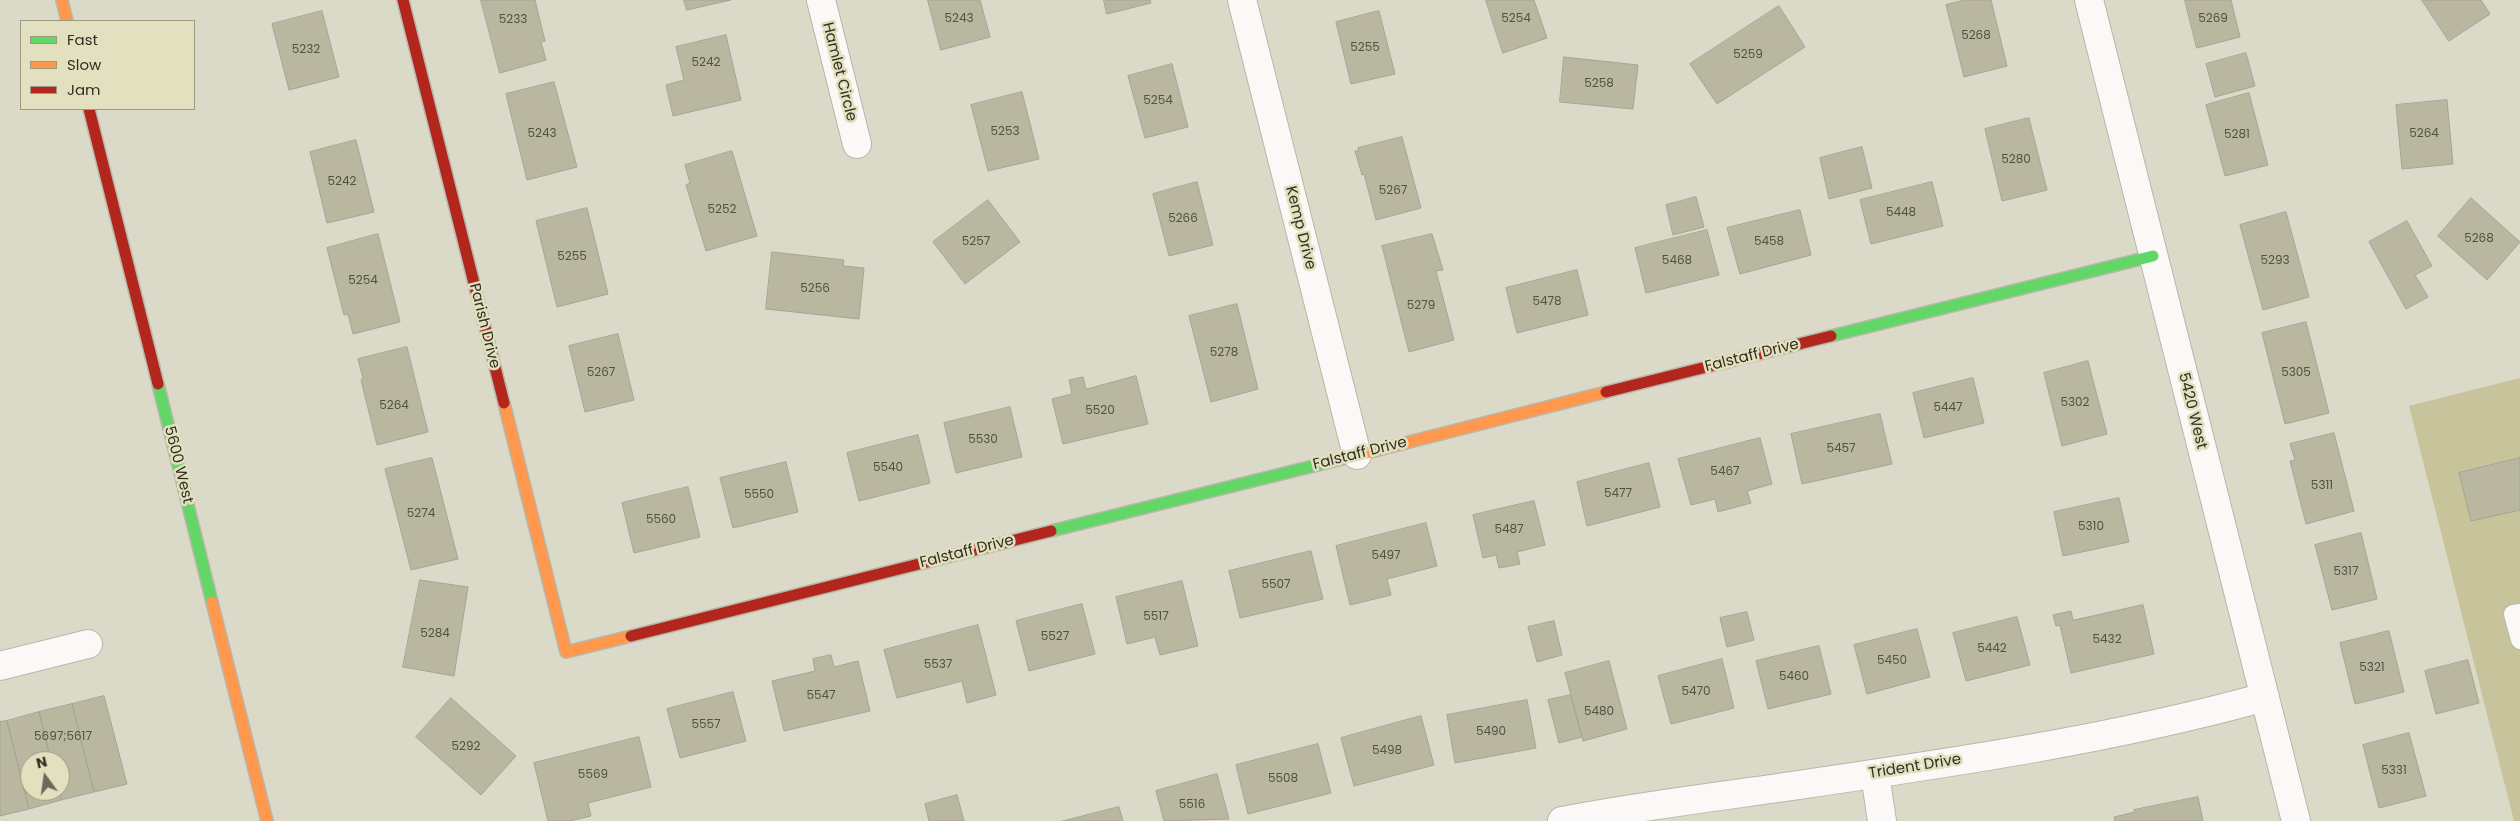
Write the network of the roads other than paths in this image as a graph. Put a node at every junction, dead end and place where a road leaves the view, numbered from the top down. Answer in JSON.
{"nodes":[{"id":1,"x":62,"y":0,"type":"edge"},
{"id":2,"x":403,"y":0,"type":"edge"},
{"id":3,"x":821,"y":0,"type":"edge"},
{"id":4,"x":1242,"y":0,"type":"edge"},
{"id":5,"x":2089,"y":0,"type":"edge"},
{"id":6,"x":67,"y":20,"type":"edge"},
{"id":7,"x":89,"y":110,"type":"edge"},
{"id":8,"x":857,"y":144,"type":"dead end"},
{"id":9,"x":2153,"y":256,"type":"junction"},
{"id":10,"x":1357,"y":455,"type":"junction"},
{"id":11,"x":2520,"y":612,"type":"edge"},
{"id":12,"x":2520,"y":640,"type":"edge"},
{"id":13,"x":88,"y":644,"type":"dead end"},
{"id":14,"x":566,"y":652,"type":"joint"},
{"id":15,"x":0,"y":666,"type":"edge"},
{"id":16,"x":2265,"y":697,"type":"junction"},
{"id":17,"x":1875,"y":774,"type":"junction"},
{"id":18,"x":268,"y":821,"type":"edge"},
{"id":19,"x":1562,"y":821,"type":"edge"},
{"id":20,"x":1882,"y":821,"type":"edge"},
{"id":21,"x":2296,"y":821,"type":"edge"}],
"edges":[{"from":1,"to":6,"type":"street"},
{"from":2,"to":14,"type":"street","name":"Parish Drive"},
{"from":3,"to":8,"type":"street","name":"Hamlet Circle"},
{"from":4,"to":10,"type":"street","name":"Kemp Drive"},
{"from":5,"to":9,"type":"street","name":"5420 West"},
{"from":7,"to":18,"type":"street","name":"5600 West"},
{"from":9,"to":10,"type":"street","name":"Falstaff Drive"},
{"from":9,"to":16,"type":"street","name":"5420 West"},
{"from":10,"to":14,"type":"street","name":"Falstaff Drive"},
{"from":11,"to":12,"type":"lane"},
{"from":13,"to":15,"type":"street"},
{"from":16,"to":17,"type":"street","name":"Trident Drive"},
{"from":16,"to":21,"type":"street","name":"5420 West"},
{"from":17,"to":19,"type":"street","name":"Trident Drive"},
{"from":17,"to":20,"type":"street"}]}
